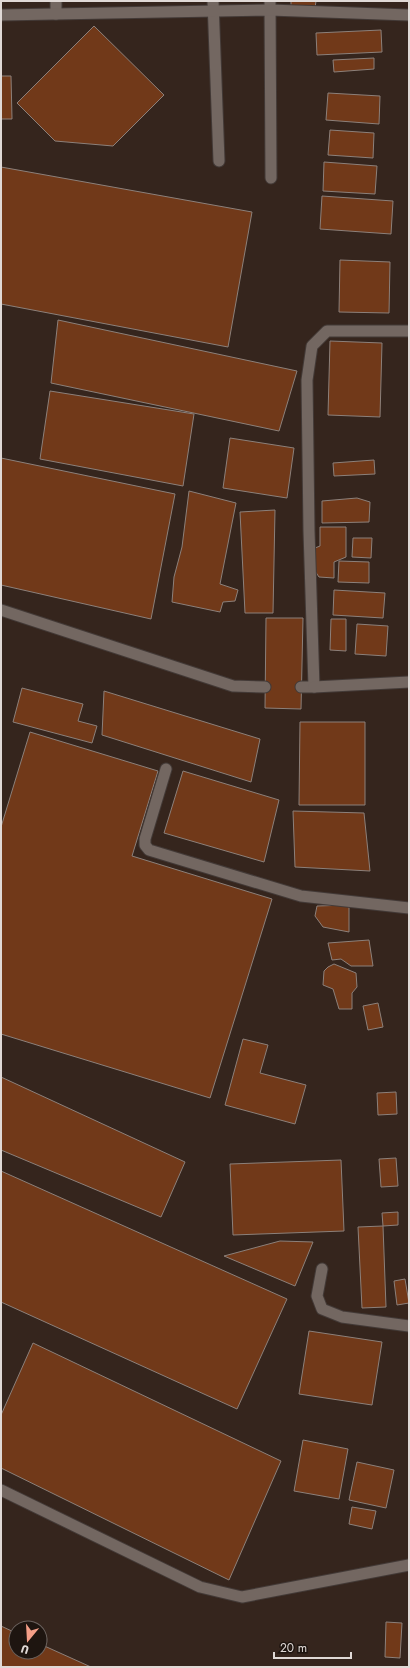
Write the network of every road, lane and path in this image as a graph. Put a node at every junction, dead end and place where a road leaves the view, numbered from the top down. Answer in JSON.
{"nodes":[{"id":1,"x":56,"y":1,"type":"edge"},
{"id":2,"x":214,"y":6,"type":"edge"},
{"id":3,"x":270,"y":6,"type":"edge"},
{"id":4,"x":56,"y":14,"type":"junction"},
{"id":5,"x":1,"y":15,"type":"edge"},
{"id":6,"x":409,"y":15,"type":"edge"},
{"id":7,"x":219,"y":161,"type":"dead end"},
{"id":8,"x":271,"y":178,"type":"dead end"},
{"id":9,"x":409,"y":331,"type":"edge"},
{"id":10,"x":1,"y":610,"type":"edge"},
{"id":11,"x":409,"y":682,"type":"edge"},
{"id":12,"x":265,"y":687,"type":"dead end"},
{"id":13,"x":301,"y":687,"type":"dead end"},
{"id":14,"x":314,"y":687,"type":"junction"},
{"id":15,"x":166,"y":769,"type":"dead end"},
{"id":16,"x":409,"y":908,"type":"edge"},
{"id":17,"x":322,"y":1269,"type":"dead end"},
{"id":18,"x":409,"y":1326,"type":"edge"},
{"id":19,"x":1,"y":1490,"type":"edge"},
{"id":20,"x":409,"y":1565,"type":"edge"}],
"edges":[{"from":1,"to":4,"type":"lane"},
{"from":2,"to":3,"type":"lane"},
{"from":2,"to":4,"type":"lane"},
{"from":2,"to":7,"type":"lane"},
{"from":3,"to":6,"type":"lane"},
{"from":3,"to":8,"type":"lane"},
{"from":4,"to":5,"type":"lane"},
{"from":9,"to":14,"type":"lane"},
{"from":10,"to":12,"type":"lane"},
{"from":11,"to":14,"type":"lane"},
{"from":13,"to":14,"type":"lane"},
{"from":15,"to":16,"type":"lane"},
{"from":17,"to":18,"type":"lane"},
{"from":19,"to":20,"type":"lane"}]}
